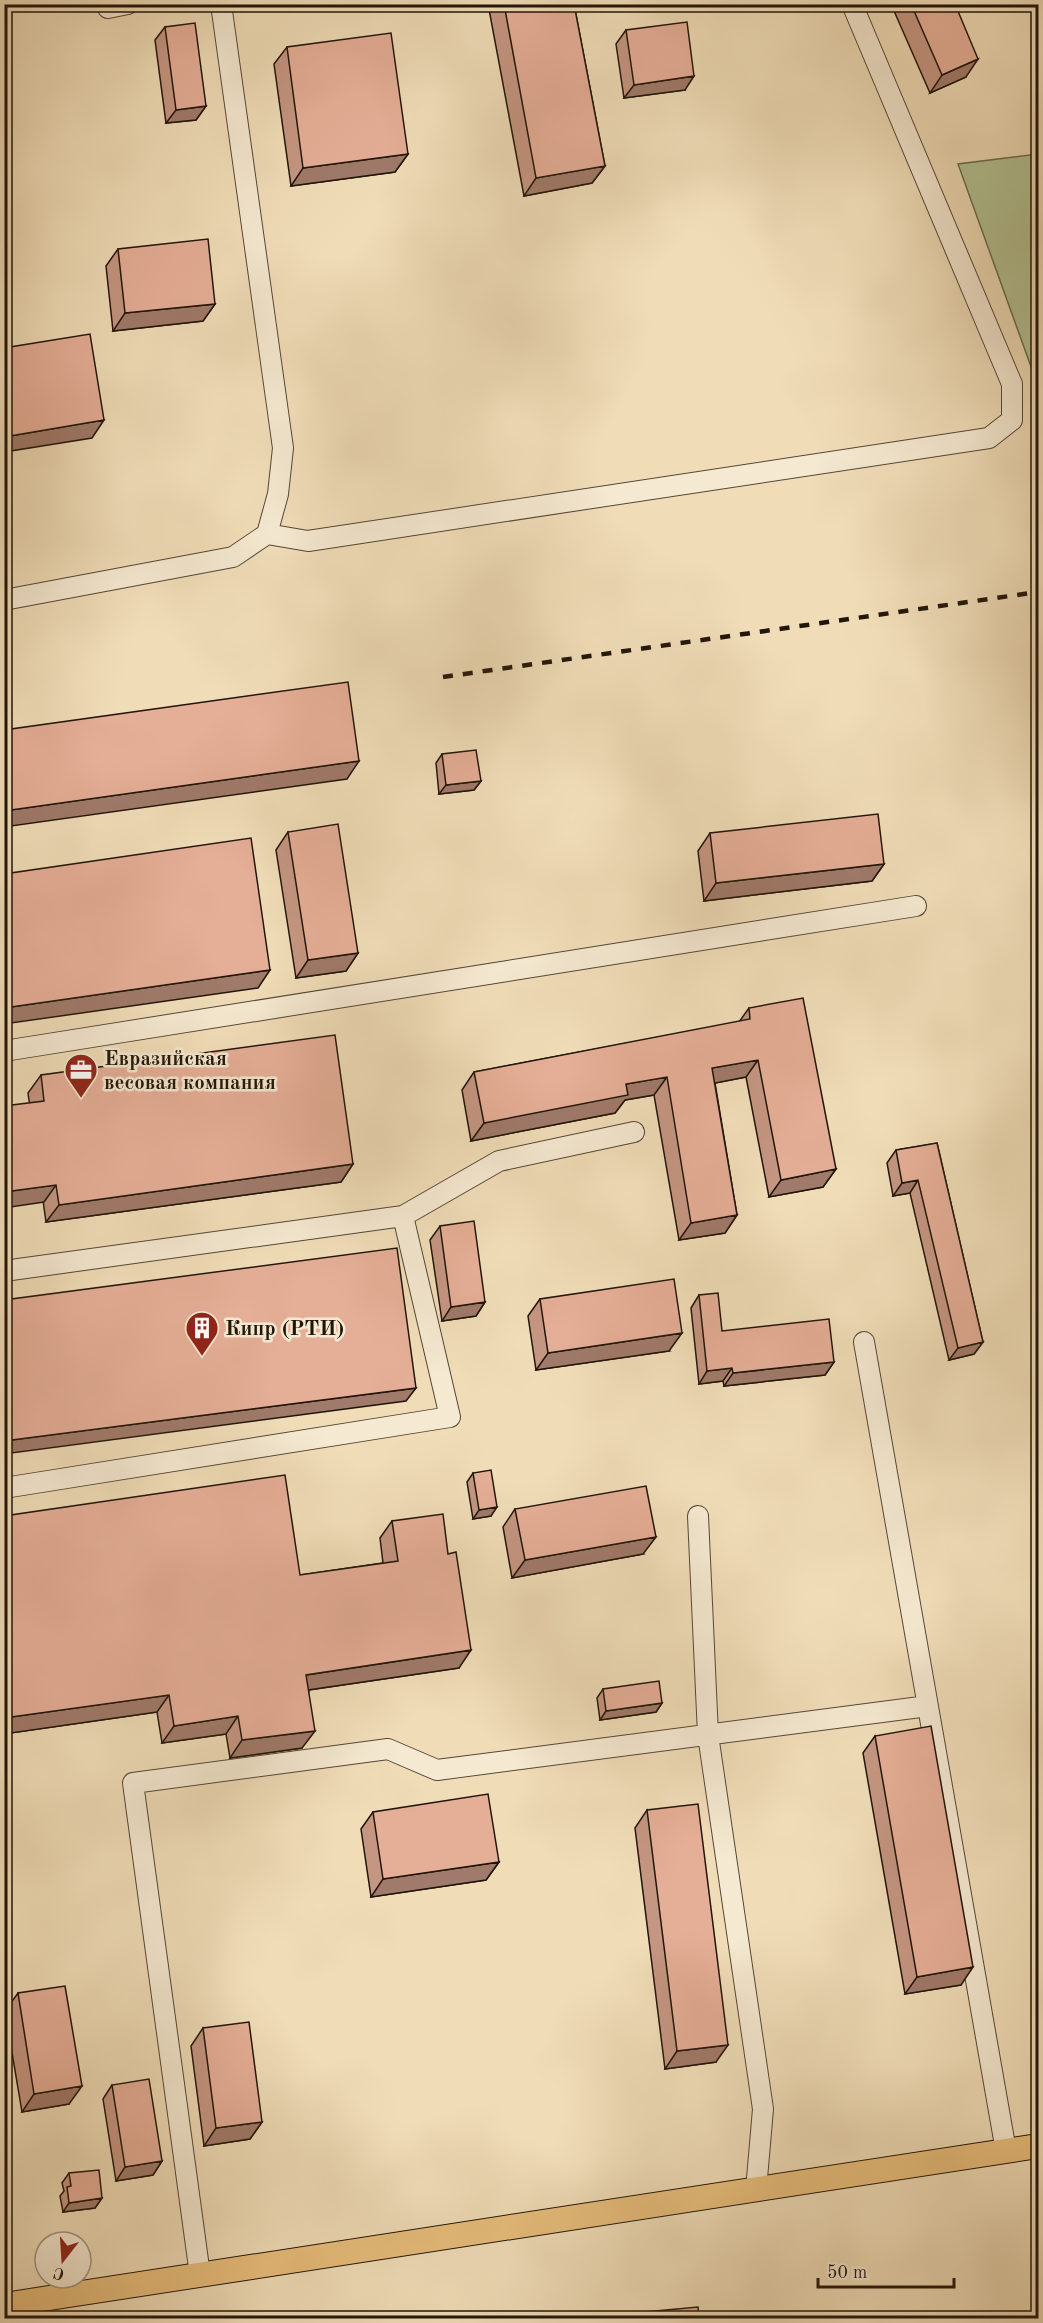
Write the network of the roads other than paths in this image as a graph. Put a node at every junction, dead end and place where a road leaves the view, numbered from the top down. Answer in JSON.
{"nodes":[{"id":1,"x":128,"y":4,"type":"edge"},
{"id":2,"x":221,"y":4,"type":"edge"},
{"id":3,"x":852,"y":4,"type":"edge"},
{"id":4,"x":108,"y":8,"type":"dead end"},
{"id":5,"x":267,"y":534,"type":"junction"},
{"id":6,"x":4,"y":600,"type":"edge"},
{"id":7,"x":916,"y":906,"type":"dead end"},
{"id":8,"x":4,"y":1051,"type":"edge"},
{"id":9,"x":634,"y":1132,"type":"dead end"},
{"id":10,"x":403,"y":1216,"type":"junction"},
{"id":11,"x":4,"y":1271,"type":"edge"},
{"id":12,"x":864,"y":1342,"type":"dead end"},
{"id":13,"x":4,"y":1488,"type":"edge"},
{"id":14,"x":698,"y":1516,"type":"dead end"},
{"id":15,"x":928,"y":1706,"type":"junction"},
{"id":16,"x":708,"y":1735,"type":"junction"},
{"id":17,"x":1038,"y":2146,"type":"edge"},
{"id":18,"x":1006,"y":2151,"type":"junction"},
{"id":19,"x":756,"y":2190,"type":"junction"},
{"id":20,"x":200,"y":2275,"type":"junction"},
{"id":21,"x":4,"y":2305,"type":"edge"}],
"edges":[{"from":1,"to":4,"type":"street"},
{"from":2,"to":5,"type":"street"},
{"from":3,"to":5,"type":"street"},
{"from":5,"to":6,"type":"street"},
{"from":7,"to":8,"type":"street"},
{"from":9,"to":10,"type":"street"},
{"from":10,"to":11,"type":"street"},
{"from":10,"to":13,"type":"street"},
{"from":12,"to":15,"type":"street"},
{"from":14,"to":16,"type":"street"},
{"from":15,"to":16,"type":"street"},
{"from":15,"to":18,"type":"street"},
{"from":16,"to":19,"type":"street"},
{"from":16,"to":20,"type":"street"},
{"from":17,"to":18,"type":"main road"},
{"from":18,"to":19,"type":"main road"},
{"from":19,"to":20,"type":"main road"},
{"from":20,"to":21,"type":"main road"}]}
